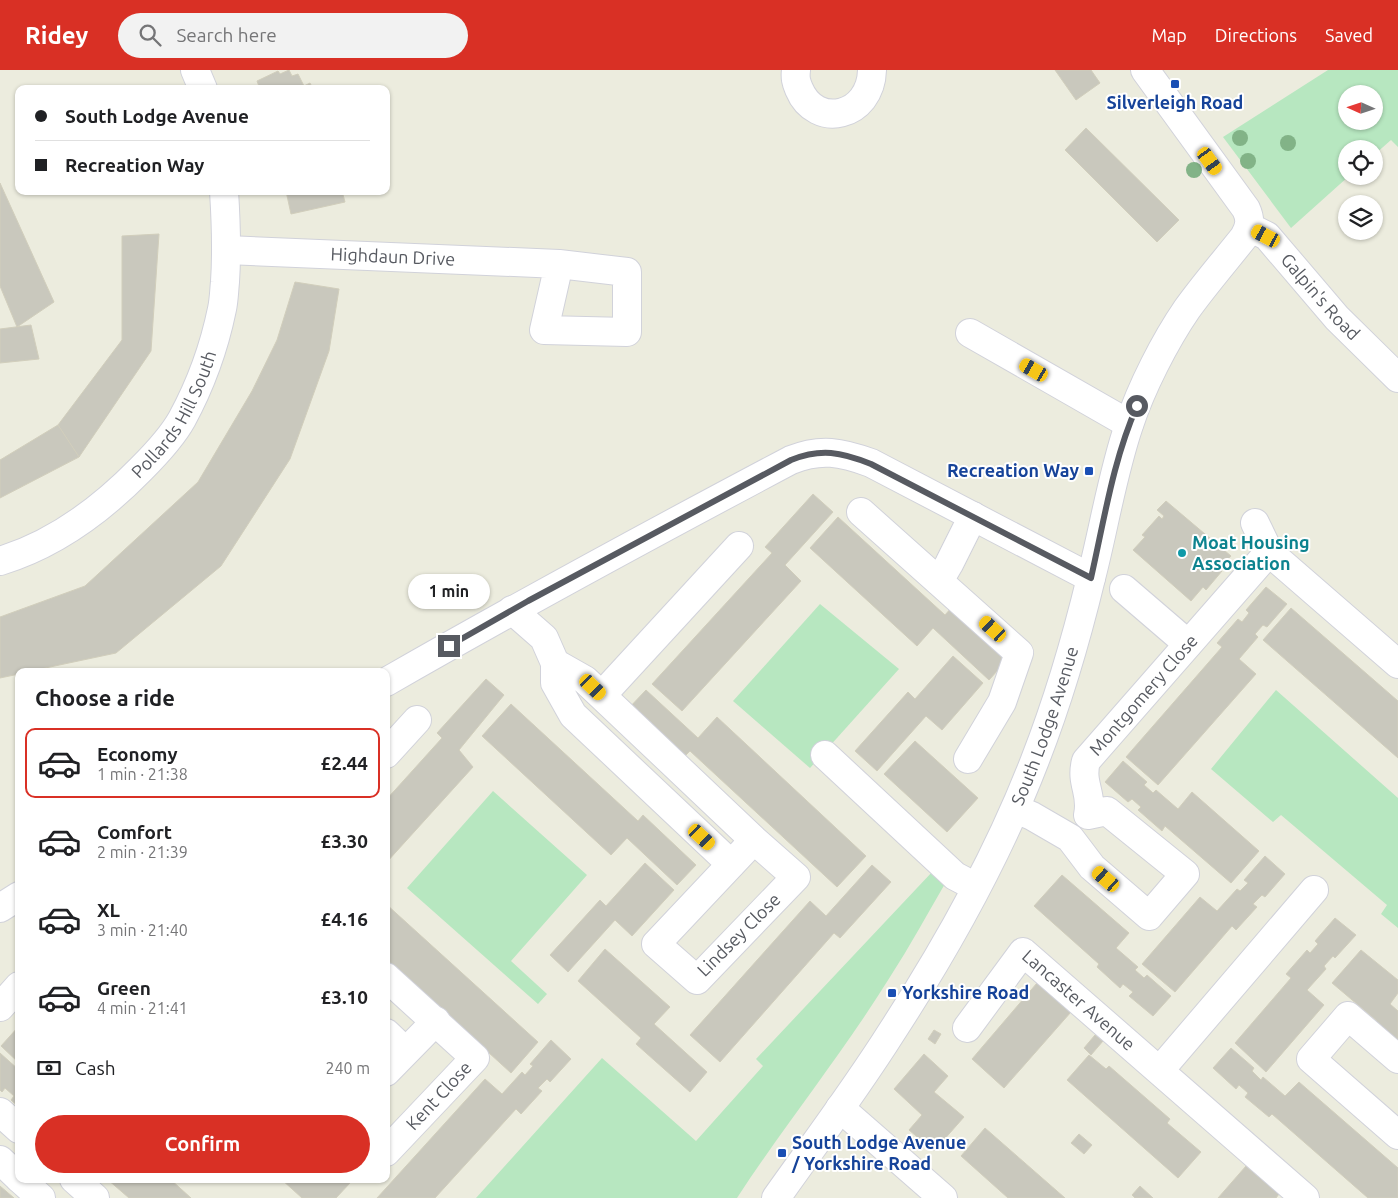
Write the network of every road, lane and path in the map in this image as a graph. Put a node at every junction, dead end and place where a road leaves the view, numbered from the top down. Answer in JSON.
{"nodes":[{"id":1,"x":195,"y":70,"type":"edge"},
{"id":2,"x":872,"y":70,"type":"edge"},
{"id":3,"x":1145,"y":70,"type":"edge"},
{"id":4,"x":788,"y":73,"type":"edge"},
{"id":5,"x":201,"y":85,"type":"edge"},
{"id":6,"x":224,"y":195,"type":"edge"},
{"id":7,"x":1249,"y":227,"type":"junction"},
{"id":8,"x":227,"y":250,"type":"junction"},
{"id":9,"x":559,"y":264,"type":"dead end"},
{"id":10,"x":970,"y":333,"type":"dead end"},
{"id":11,"x":1398,"y":378,"type":"edge"},
{"id":12,"x":1129,"y":424,"type":"junction"},
{"id":13,"x":861,"y":512,"type":"dead end"},
{"id":14,"x":973,"y":516,"type":"junction"},
{"id":15,"x":1254,"y":523,"type":"dead end"},
{"id":16,"x":739,"y":546,"type":"dead end"},
{"id":17,"x":1269,"y":552,"type":"junction"},
{"id":18,"x":0,"y":561,"type":"edge"},
{"id":19,"x":1091,"y":578,"type":"junction"},
{"id":20,"x":939,"y":581,"type":"junction"},
{"id":21,"x":1124,"y":589,"type":"dead end"},
{"id":22,"x":512,"y":610,"type":"junction"},
{"id":23,"x":1188,"y":644,"type":"junction"},
{"id":24,"x":555,"y":663,"type":"junction"},
{"id":25,"x":1398,"y":664,"type":"edge"},
{"id":26,"x":390,"y":680,"type":"edge"},
{"id":27,"x":602,"y":695,"type":"junction"},
{"id":28,"x":417,"y":720,"type":"dead end"},
{"id":29,"x":390,"y":750,"type":"edge"},
{"id":30,"x":825,"y":755,"type":"dead end"},
{"id":31,"x":968,"y":759,"type":"dead end"},
{"id":32,"x":1016,"y":809,"type":"junction"},
{"id":33,"x":1088,"y":815,"type":"junction"},
{"id":34,"x":1070,"y":838,"type":"junction"},
{"id":35,"x":754,"y":840,"type":"junction"},
{"id":36,"x":731,"y":864,"type":"junction"},
{"id":37,"x":976,"y":887,"type":"junction"},
{"id":38,"x":1314,"y":890,"type":"dead end"},
{"id":39,"x":15,"y":899,"type":"edge"},
{"id":40,"x":0,"y":908,"type":"edge"},
{"id":41,"x":390,"y":981,"type":"edge"},
{"id":42,"x":15,"y":990,"type":"edge"},
{"id":43,"x":0,"y":1007,"type":"edge"},
{"id":44,"x":436,"y":1021,"type":"junction"},
{"id":45,"x":967,"y":1028,"type":"dead end"},
{"id":46,"x":396,"y":1042,"type":"edge"},
{"id":47,"x":1398,"y":1059,"type":"edge"},
{"id":48,"x":390,"y":1060,"type":"edge"},
{"id":49,"x":1160,"y":1070,"type":"junction"},
{"id":50,"x":840,"y":1108,"type":"junction"},
{"id":51,"x":0,"y":1112,"type":"edge"},
{"id":52,"x":15,"y":1125,"type":"edge"},
{"id":53,"x":1398,"y":1135,"type":"edge"},
{"id":54,"x":390,"y":1148,"type":"edge"},
{"id":55,"x":0,"y":1160,"type":"edge"},
{"id":56,"x":15,"y":1174,"type":"edge"},
{"id":57,"x":24,"y":1183,"type":"edge"},
{"id":58,"x":78,"y":1183,"type":"edge"},
{"id":59,"x":40,"y":1198,"type":"edge"},
{"id":60,"x":95,"y":1198,"type":"edge"},
{"id":61,"x":776,"y":1198,"type":"edge"},
{"id":62,"x":943,"y":1198,"type":"edge"},
{"id":63,"x":1305,"y":1198,"type":"edge"}],
"edges":[{"from":1,"to":5,"type":"street"},
{"from":2,"to":4,"type":"street"},
{"from":3,"to":7,"type":"street"},
{"from":6,"to":8,"type":"street","name":"Pollards Hill South"},
{"from":7,"to":11,"type":"street","name":"Galpin's Road"},
{"from":7,"to":12,"type":"street","name":"South Lodge Avenue"},
{"from":8,"to":9,"type":"street","name":"Highdaun Drive"},
{"from":8,"to":18,"type":"street","name":"Pollards Hill South"},
{"from":10,"to":12,"type":"street"},
{"from":12,"to":19,"type":"street","name":"South Lodge Avenue"},
{"from":13,"to":20,"type":"street"},
{"from":14,"to":19,"type":"street"},
{"from":14,"to":20,"type":"street"},
{"from":14,"to":22,"type":"street"},
{"from":15,"to":17,"type":"street"},
{"from":16,"to":27,"type":"street"},
{"from":17,"to":23,"type":"street","name":"Montgomery Close"},
{"from":17,"to":25,"type":"street"},
{"from":19,"to":32,"type":"street","name":"South Lodge Avenue"},
{"from":20,"to":31,"type":"street"},
{"from":21,"to":23,"type":"street"},
{"from":22,"to":24,"type":"street"},
{"from":22,"to":26,"type":"street"},
{"from":23,"to":33,"type":"street","name":"Montgomery Close"},
{"from":24,"to":27,"type":"street","name":"Lindsey Close"},
{"from":24,"to":36,"type":"street"},
{"from":27,"to":35,"type":"street","name":"Lindsey Close"},
{"from":28,"to":29,"type":"street"},
{"from":30,"to":37,"type":"street"},
{"from":32,"to":34,"type":"street"},
{"from":32,"to":37,"type":"street","name":"South Lodge Avenue"},
{"from":33,"to":34,"type":"street"},
{"from":33,"to":34,"type":"street"},
{"from":35,"to":36,"type":"street","name":"Lindsey Close"},
{"from":35,"to":36,"type":"street","name":"Lindsey Close"},
{"from":37,"to":50,"type":"street","name":"South Lodge Avenue"},
{"from":38,"to":49,"type":"street"},
{"from":39,"to":40,"type":"street"},
{"from":41,"to":44,"type":"street","name":"Kent Close"},
{"from":42,"to":43,"type":"street"},
{"from":44,"to":46,"type":"street"},
{"from":44,"to":54,"type":"street","name":"Kent Close"},
{"from":45,"to":49,"type":"street","name":"Lancaster Avenue"},
{"from":46,"to":48,"type":"street"},
{"from":47,"to":53,"type":"street"},
{"from":49,"to":63,"type":"street","name":"Lancaster Avenue"},
{"from":50,"to":61,"type":"street","name":"South Lodge Avenue"},
{"from":50,"to":62,"type":"street"},
{"from":51,"to":52,"type":"street"},
{"from":55,"to":56,"type":"street"},
{"from":57,"to":59,"type":"street"},
{"from":58,"to":60,"type":"street"}]}
